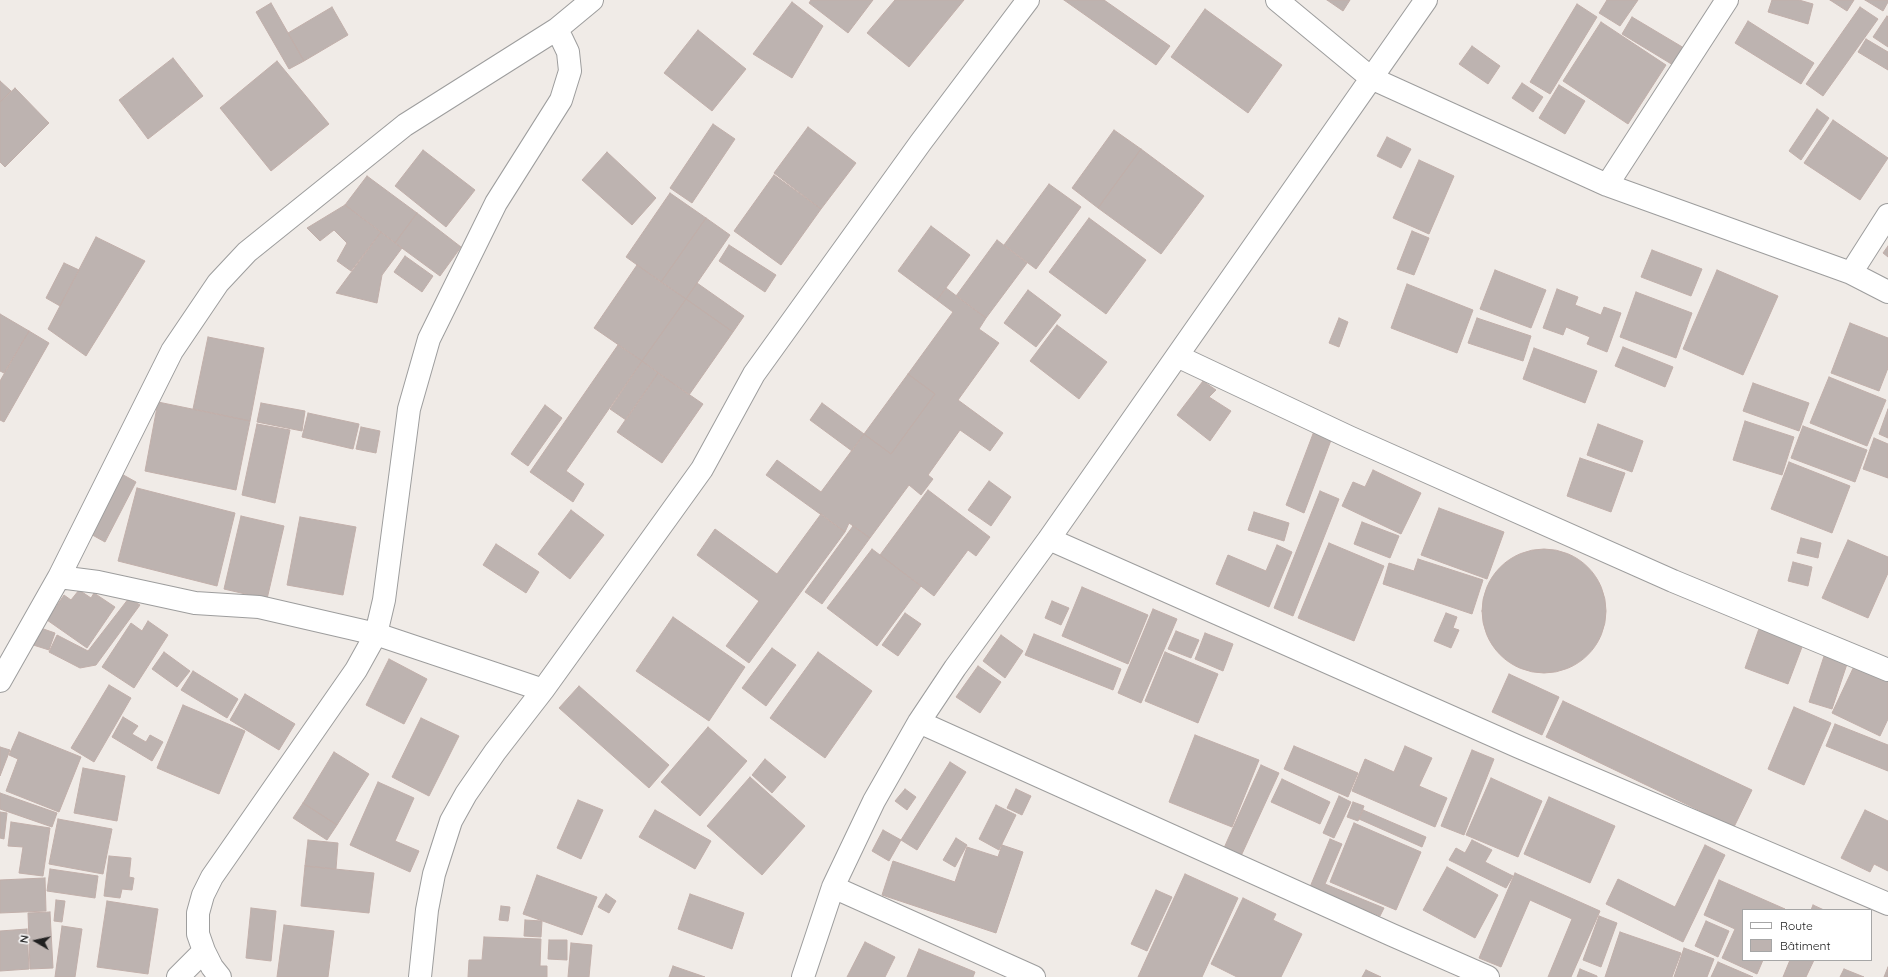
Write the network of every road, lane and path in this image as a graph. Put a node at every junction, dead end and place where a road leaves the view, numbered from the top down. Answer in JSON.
{"nodes":[{"id":1,"x":592,"y":0,"type":"edge"},
{"id":2,"x":1028,"y":0,"type":"edge"},
{"id":3,"x":1277,"y":0,"type":"edge"},
{"id":4,"x":1426,"y":0,"type":"edge"},
{"id":5,"x":1727,"y":0,"type":"edge"},
{"id":6,"x":557,"y":29,"type":"junction"},
{"id":7,"x":1371,"y":78,"type":"junction"},
{"id":8,"x":1607,"y":185,"type":"junction"},
{"id":9,"x":1888,"y":215,"type":"edge"},
{"id":10,"x":1851,"y":273,"type":"junction"},
{"id":11,"x":1888,"y":292,"type":"edge"},
{"id":12,"x":1177,"y":356,"type":"junction"},
{"id":13,"x":1049,"y":539,"type":"junction"},
{"id":14,"x":59,"y":577,"type":"junction"},
{"id":15,"x":376,"y":634,"type":"junction"},
{"id":16,"x":1888,"y":670,"type":"edge"},
{"id":17,"x":0,"y":681,"type":"edge"},
{"id":18,"x":544,"y":690,"type":"junction"},
{"id":19,"x":919,"y":722,"type":"junction"},
{"id":20,"x":833,"y":887,"type":"junction"},
{"id":21,"x":1888,"y":904,"type":"edge"},
{"id":22,"x":204,"y":951,"type":"junction"},
{"id":23,"x":178,"y":977,"type":"edge"},
{"id":24,"x":220,"y":977,"type":"edge"},
{"id":25,"x":420,"y":977,"type":"edge"},
{"id":26,"x":803,"y":977,"type":"edge"},
{"id":27,"x":1034,"y":977,"type":"edge"},
{"id":28,"x":1488,"y":977,"type":"edge"}],
"edges":[{"from":1,"to":6,"type":"street"},
{"from":2,"to":18,"type":"street"},
{"from":3,"to":7,"type":"street"},
{"from":4,"to":7,"type":"street"},
{"from":5,"to":8,"type":"street"},
{"from":6,"to":14,"type":"street"},
{"from":6,"to":15,"type":"street"},
{"from":7,"to":8,"type":"street"},
{"from":7,"to":12,"type":"street"},
{"from":8,"to":10,"type":"street"},
{"from":9,"to":10,"type":"street"},
{"from":10,"to":11,"type":"street"},
{"from":12,"to":13,"type":"street"},
{"from":12,"to":16,"type":"street"},
{"from":13,"to":19,"type":"street"},
{"from":13,"to":21,"type":"street"},
{"from":14,"to":15,"type":"street"},
{"from":14,"to":17,"type":"street"},
{"from":15,"to":18,"type":"street"},
{"from":15,"to":22,"type":"street"},
{"from":18,"to":25,"type":"street"},
{"from":19,"to":20,"type":"street"},
{"from":19,"to":28,"type":"street"},
{"from":20,"to":26,"type":"street"},
{"from":20,"to":27,"type":"street"},
{"from":22,"to":23,"type":"street"},
{"from":22,"to":24,"type":"street"}]}
